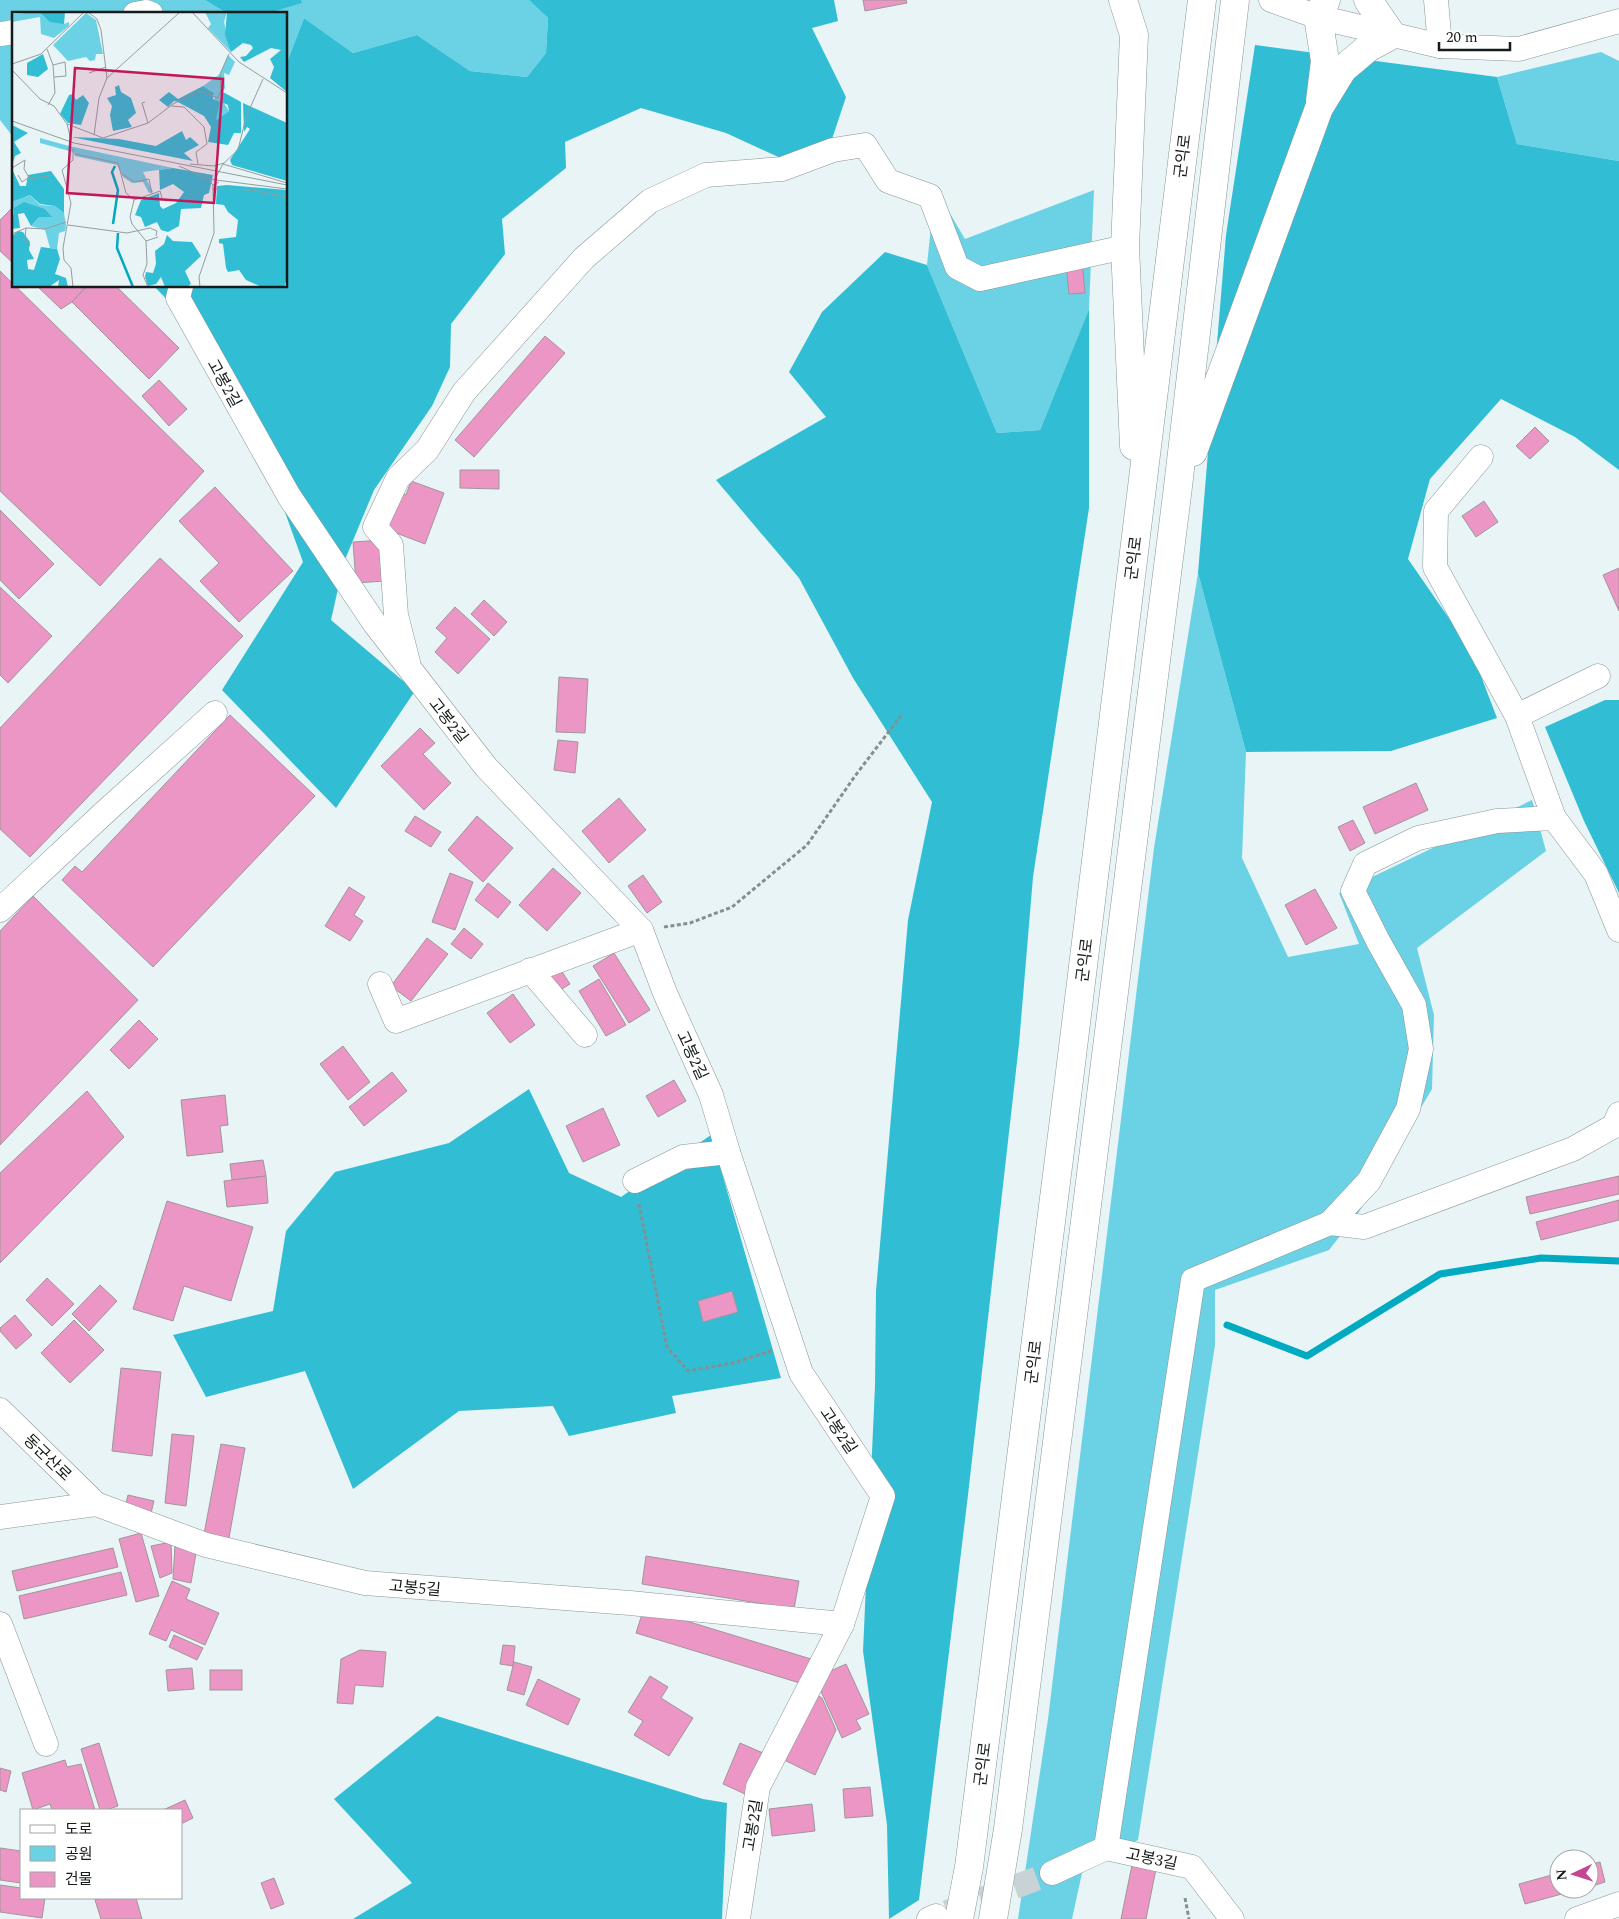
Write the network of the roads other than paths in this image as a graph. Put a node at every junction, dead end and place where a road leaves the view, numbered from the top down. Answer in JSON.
{"nodes":[{"id":1,"x":1123,"y":0,"type":"edge"},
{"id":2,"x":1142,"y":0,"type":"edge"},
{"id":3,"x":1235,"y":0,"type":"edge"},
{"id":4,"x":1272,"y":0,"type":"edge"},
{"id":5,"x":1368,"y":0,"type":"edge"},
{"id":6,"x":1436,"y":0,"type":"edge"},
{"id":7,"x":1322,"y":8,"type":"edge"},
{"id":8,"x":1200,"y":11,"type":"edge"},
{"id":9,"x":1619,"y":21,"type":"edge"},
{"id":10,"x":1134,"y":35,"type":"junction"},
{"id":11,"x":1392,"y":35,"type":"junction"},
{"id":12,"x":1440,"y":46,"type":"junction"},
{"id":13,"x":1319,"y":108,"type":"junction"},
{"id":14,"x":1125,"y":247,"type":"junction"},
{"id":15,"x":180,"y":288,"type":"edge"},
{"id":16,"x":1482,"y":457,"type":"dead end"},
{"id":17,"x":1177,"y":495,"type":"junction"},
{"id":18,"x":1137,"y":524,"type":"junction"},
{"id":19,"x":411,"y":671,"type":"junction"},
{"id":20,"x":1598,"y":676,"type":"dead end"},
{"id":21,"x":214,"y":713,"type":"dead end"},
{"id":22,"x":1517,"y":716,"type":"junction"},
{"id":23,"x":1554,"y":818,"type":"junction"},
{"id":24,"x":0,"y":910,"type":"edge"},
{"id":25,"x":641,"y":930,"type":"junction"},
{"id":26,"x":1619,"y":930,"type":"edge"},
{"id":27,"x":530,"y":970,"type":"junction"},
{"id":28,"x":380,"y":984,"type":"dead end"},
{"id":29,"x":585,"y":1035,"type":"dead end"},
{"id":30,"x":1619,"y":1114,"type":"edge"},
{"id":31,"x":728,"y":1152,"type":"junction"},
{"id":32,"x":634,"y":1181,"type":"road end"},
{"id":33,"x":1330,"y":1224,"type":"junction"},
{"id":34,"x":0,"y":1410,"type":"edge"},
{"id":35,"x":96,"y":1504,"type":"junction"},
{"id":36,"x":0,"y":1517,"type":"edge"},
{"id":37,"x":0,"y":1624,"type":"edge"},
{"id":38,"x":842,"y":1624,"type":"junction"},
{"id":39,"x":46,"y":1744,"type":"dead end"},
{"id":40,"x":1106,"y":1848,"type":"junction"},
{"id":41,"x":1052,"y":1873,"type":"tunnel mouth"},
{"id":42,"x":1619,"y":1904,"type":"edge"},
{"id":43,"x":941,"y":1918,"type":"edge"},
{"id":44,"x":738,"y":1919,"type":"edge"},
{"id":45,"x":994,"y":1919,"type":"edge"},
{"id":46,"x":1232,"y":1919,"type":"edge"},
{"id":47,"x":1577,"y":1919,"type":"edge"}],
"edges":[{"from":1,"to":10,"type":"highway"},
{"from":2,"to":10,"type":"highway"},
{"from":3,"to":17,"type":"highway","name":"군익로"},
{"from":4,"to":7,"type":"street"},
{"from":5,"to":11,"type":"highway"},
{"from":6,"to":12,"type":"street"},
{"from":7,"to":11,"type":"street"},
{"from":7,"to":13,"type":"highway"},
{"from":8,"to":18,"type":"highway","name":"군익로"},
{"from":9,"to":12,"type":"street"},
{"from":10,"to":14,"type":"highway"},
{"from":11,"to":12,"type":"street"},
{"from":11,"to":13,"type":"highway"},
{"from":13,"to":17,"type":"highway"},
{"from":14,"to":18,"type":"highway"},
{"from":14,"to":19,"type":"street"},
{"from":15,"to":19,"type":"street","name":"고봉2길"},
{"from":16,"to":22,"type":"street"},
{"from":17,"to":45,"type":"highway","name":"군익로"},
{"from":18,"to":43,"type":"highway","name":"군익로"},
{"from":19,"to":25,"type":"street","name":"고봉2길"},
{"from":20,"to":22,"type":"street"},
{"from":21,"to":24,"type":"street"},
{"from":22,"to":23,"type":"street"},
{"from":23,"to":26,"type":"street"},
{"from":23,"to":33,"type":"street"},
{"from":25,"to":27,"type":"street"},
{"from":25,"to":31,"type":"street","name":"고봉2길"},
{"from":27,"to":28,"type":"street"},
{"from":27,"to":29,"type":"street"},
{"from":30,"to":33,"type":"street"},
{"from":31,"to":32,"type":"street"},
{"from":31,"to":38,"type":"street","name":"고봉2길"},
{"from":33,"to":40,"type":"street"},
{"from":34,"to":35,"type":"street","name":"동군산로"},
{"from":35,"to":36,"type":"street","name":"고봉5길"},
{"from":35,"to":38,"type":"street","name":"고봉5길"},
{"from":37,"to":39,"type":"street"},
{"from":38,"to":44,"type":"street","name":"고봉2길"},
{"from":40,"to":41,"type":"street","name":"고봉3길"},
{"from":40,"to":46,"type":"street","name":"고봉3길"},
{"from":42,"to":47,"type":"street"}]}
